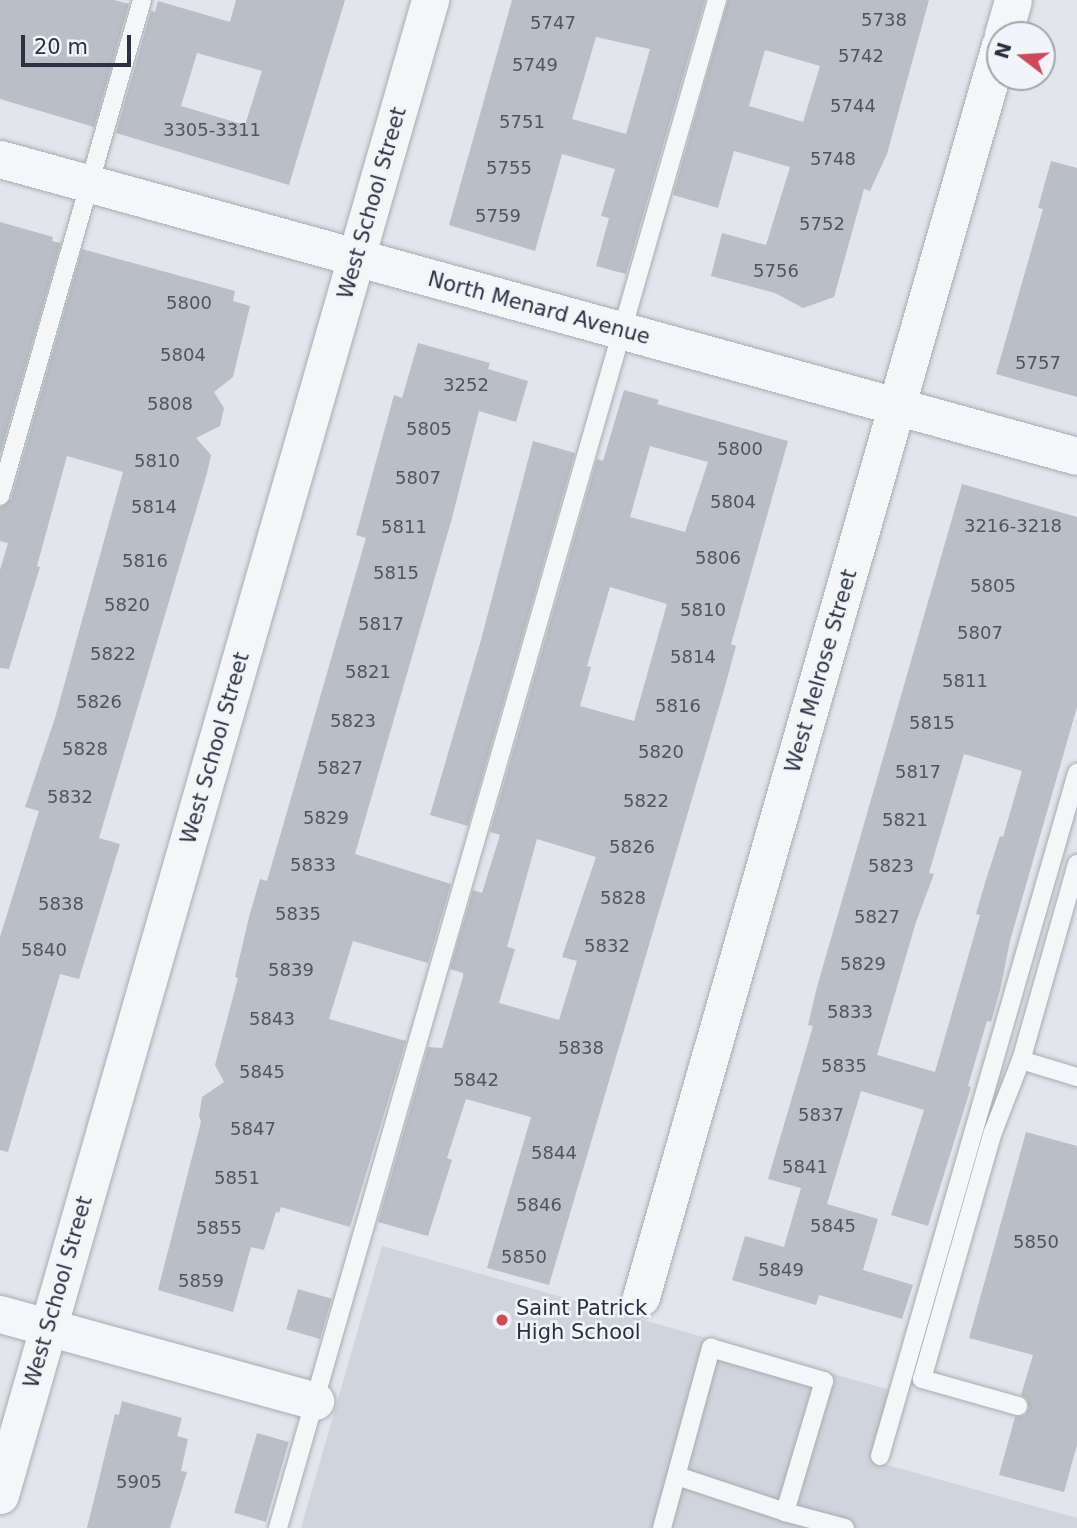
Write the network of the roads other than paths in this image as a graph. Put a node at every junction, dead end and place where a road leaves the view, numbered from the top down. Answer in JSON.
{"nodes":[{"id":1,"x":142,"y":0,"type":"edge"},
{"id":2,"x":430,"y":0,"type":"edge"},
{"id":3,"x":717,"y":0,"type":"edge"},
{"id":4,"x":1013,"y":0,"type":"edge"},
{"id":5,"x":1007,"y":21,"type":"edge"},
{"id":6,"x":987,"y":91,"type":"edge"},
{"id":7,"x":0,"y":159,"type":"edge"},
{"id":8,"x":90,"y":184,"type":"junction"},
{"id":9,"x":356,"y":257,"type":"junction"},
{"id":10,"x":622,"y":331,"type":"junction"},
{"id":11,"x":897,"y":407,"type":"junction"},
{"id":12,"x":1077,"y":456,"type":"edge"},
{"id":13,"x":0,"y":496,"type":"edge"},
{"id":14,"x":1077,"y":773,"type":"edge"},
{"id":15,"x":1077,"y":864,"type":"edge"},
{"id":16,"x":1021,"y":1060,"type":"junction"},
{"id":17,"x":1077,"y":1077,"type":"edge"},
{"id":18,"x":642,"y":1297,"type":"dead end"},
{"id":19,"x":0,"y":1314,"type":"edge"},
{"id":20,"x":48,"y":1328,"type":"junction"},
{"id":21,"x":315,"y":1401,"type":"junction"},
{"id":22,"x":1018,"y":1406,"type":"dead end"},
{"id":23,"x":880,"y":1456,"type":"dead end"},
{"id":24,"x":677,"y":1476,"type":"junction"},
{"id":25,"x":0,"y":1495,"type":"edge"},
{"id":26,"x":785,"y":1512,"type":"junction"},
{"id":27,"x":278,"y":1528,"type":"edge"},
{"id":28,"x":663,"y":1528,"type":"edge"},
{"id":29,"x":845,"y":1528,"type":"edge"}],
"edges":[{"from":1,"to":8,"type":"lane"},
{"from":2,"to":9,"type":"street","name":"West School Street"},
{"from":3,"to":10,"type":"lane"},
{"from":4,"to":5,"type":"street"},
{"from":6,"to":11,"type":"street","name":"West Melrose Street"},
{"from":7,"to":8,"type":"street","name":"North Menard Avenue"},
{"from":8,"to":9,"type":"street","name":"North Menard Avenue"},
{"from":8,"to":13,"type":"lane"},
{"from":9,"to":10,"type":"street","name":"North Menard Avenue"},
{"from":9,"to":20,"type":"street","name":"West School Street"},
{"from":10,"to":11,"type":"street","name":"North Menard Avenue"},
{"from":10,"to":21,"type":"lane"},
{"from":11,"to":12,"type":"street","name":"North Menard Avenue"},
{"from":11,"to":18,"type":"street","name":"West Melrose Street"},
{"from":14,"to":23,"type":"lane"},
{"from":15,"to":16,"type":"lane"},
{"from":16,"to":17,"type":"lane"},
{"from":16,"to":22,"type":"lane"},
{"from":19,"to":20,"type":"street"},
{"from":20,"to":21,"type":"street"},
{"from":20,"to":25,"type":"street","name":"West School Street"},
{"from":21,"to":27,"type":"lane"},
{"from":24,"to":26,"type":"lane"},
{"from":24,"to":26,"type":"lane"},
{"from":24,"to":28,"type":"lane"},
{"from":26,"to":29,"type":"lane"}]}
